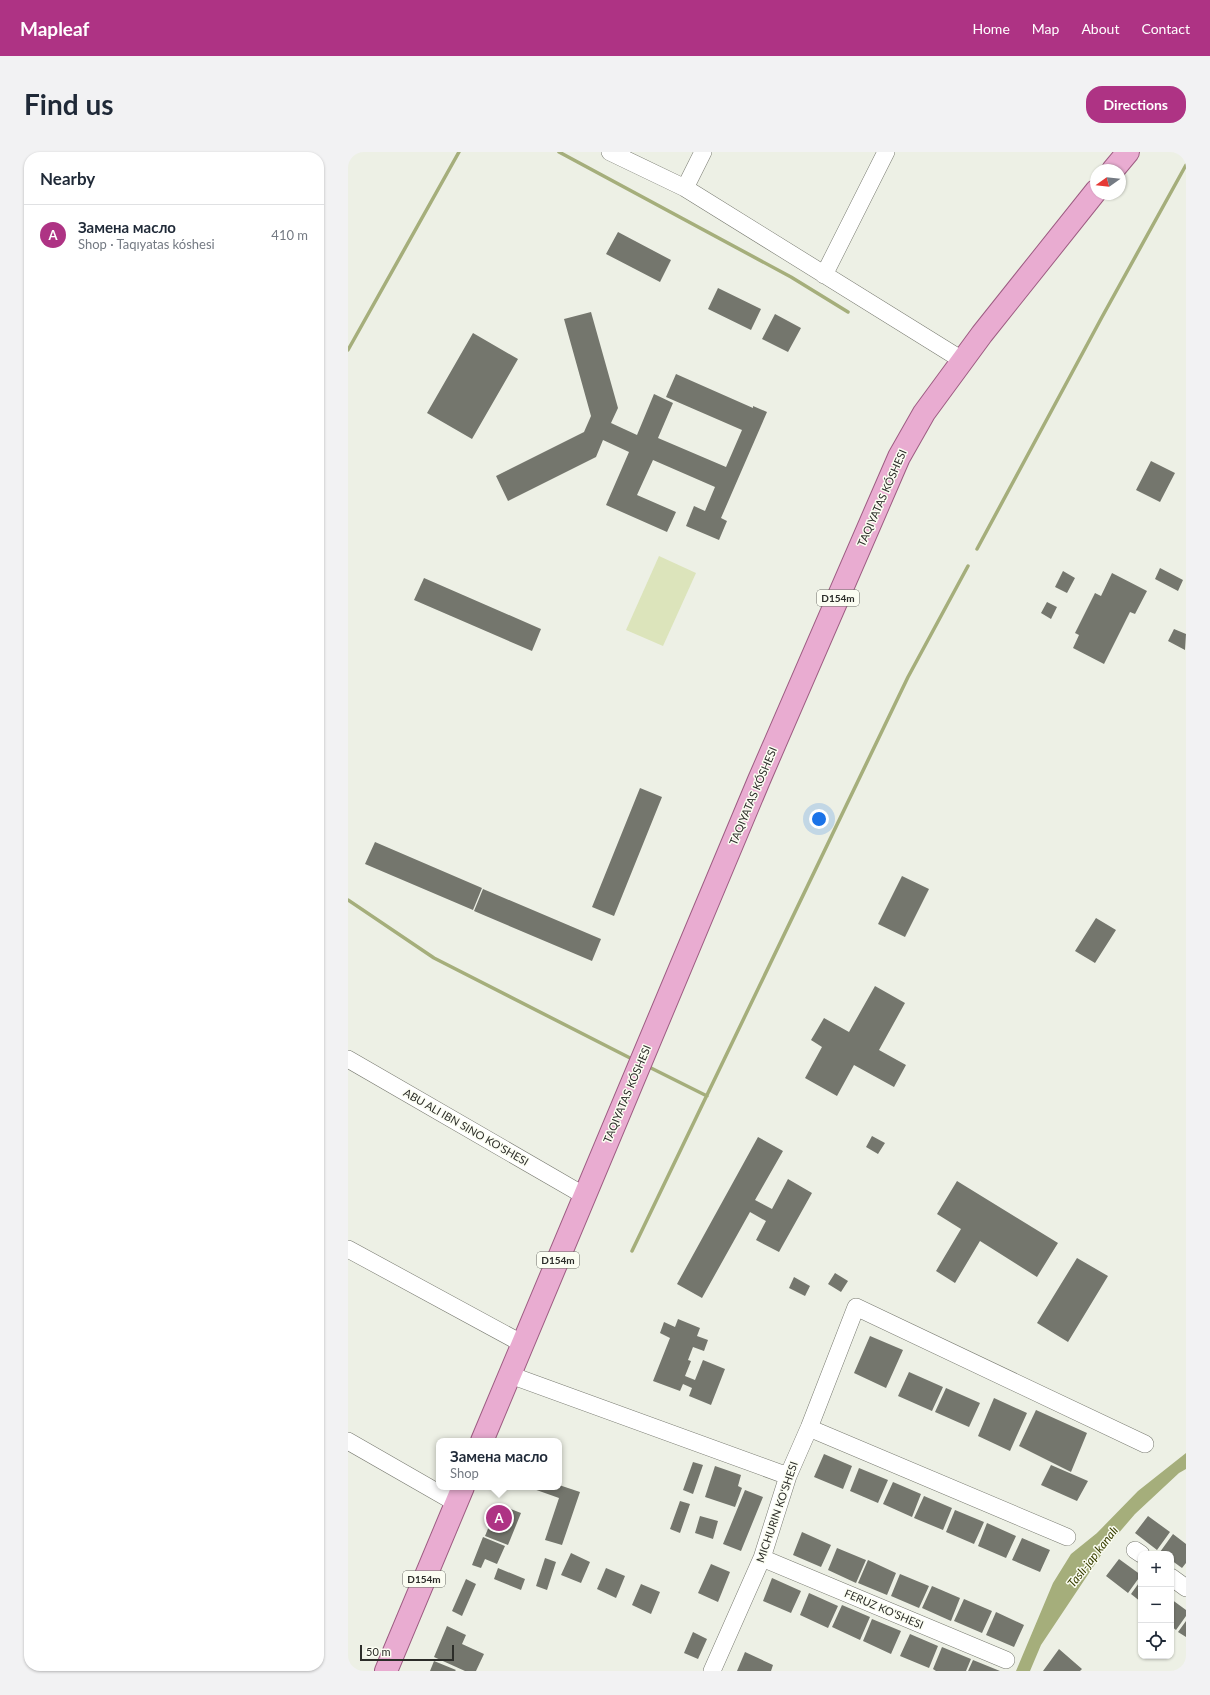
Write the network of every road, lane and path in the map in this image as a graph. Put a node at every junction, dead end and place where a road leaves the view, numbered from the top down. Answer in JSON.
{"nodes":[{"id":1,"x":610,"y":152,"type":"edge"},
{"id":2,"x":703,"y":152,"type":"edge"},
{"id":3,"x":886,"y":152,"type":"edge"},
{"id":4,"x":1128,"y":152,"type":"edge"},
{"id":5,"x":1118,"y":164,"type":"edge"},
{"id":6,"x":685,"y":188,"type":"junction"},
{"id":7,"x":1090,"y":199,"type":"edge"},
{"id":8,"x":824,"y":275,"type":"junction"},
{"id":9,"x":962,"y":360,"type":"junction"},
{"id":10,"x":348,"y":1059,"type":"edge"},
{"id":11,"x":585,"y":1196,"type":"junction"},
{"id":12,"x":348,"y":1249,"type":"edge"},
{"id":13,"x":523,"y":1344,"type":"junction"},
{"id":14,"x":510,"y":1375,"type":"junction"},
{"id":15,"x":809,"y":1428,"type":"junction"},
{"id":16,"x":483,"y":1438,"type":"edge"},
{"id":17,"x":348,"y":1441,"type":"edge"},
{"id":18,"x":1145,"y":1444,"type":"dead end"},
{"id":19,"x":788,"y":1476,"type":"junction"},
{"id":20,"x":436,"y":1484,"type":"edge"},
{"id":21,"x":449,"y":1490,"type":"edge"},
{"id":22,"x":459,"y":1495,"type":"edge"},
{"id":23,"x":1067,"y":1537,"type":"dead end"},
{"id":24,"x":762,"y":1558,"type":"junction"},
{"id":25,"x":1174,"y":1579,"type":"edge"},
{"id":26,"x":1186,"y":1588,"type":"edge"},
{"id":27,"x":1006,"y":1660,"type":"dead end"},
{"id":28,"x":386,"y":1671,"type":"edge"},
{"id":29,"x":712,"y":1671,"type":"edge"}],
"edges":[{"from":1,"to":6,"type":"street"},
{"from":2,"to":6,"type":"street"},
{"from":3,"to":8,"type":"street"},
{"from":4,"to":5,"type":"main road"},
{"from":6,"to":8,"type":"street"},
{"from":7,"to":9,"type":"main road","number":"D154m"},
{"from":8,"to":9,"type":"street"},
{"from":9,"to":11,"type":"main road","number":"D154m"},
{"from":10,"to":11,"type":"street","name":"ABU ALI IBN SINO KO'SHESI"},
{"from":11,"to":13,"type":"main road","number":"D154m"},
{"from":12,"to":13,"type":"street"},
{"from":13,"to":14,"type":"main road","number":"D154m"},
{"from":14,"to":16,"type":"main road","number":"D154m"},
{"from":14,"to":19,"type":"street"},
{"from":15,"to":18,"type":"street","name":"MICHURIN KO'SHESI"},
{"from":15,"to":19,"type":"street","name":"MICHURIN KO'SHESI"},
{"from":15,"to":23,"type":"street"},
{"from":17,"to":20,"type":"street"},
{"from":19,"to":24,"type":"street","name":"MICHURIN KO'SHESI"},
{"from":21,"to":22,"type":"street"},
{"from":22,"to":28,"type":"main road","number":"D154m"},
{"from":24,"to":27,"type":"street","name":"FERUZ KO'SHESI"},
{"from":24,"to":29,"type":"street","name":"MICHURIN KO'SHESI"},
{"from":25,"to":26,"type":"street"}]}
